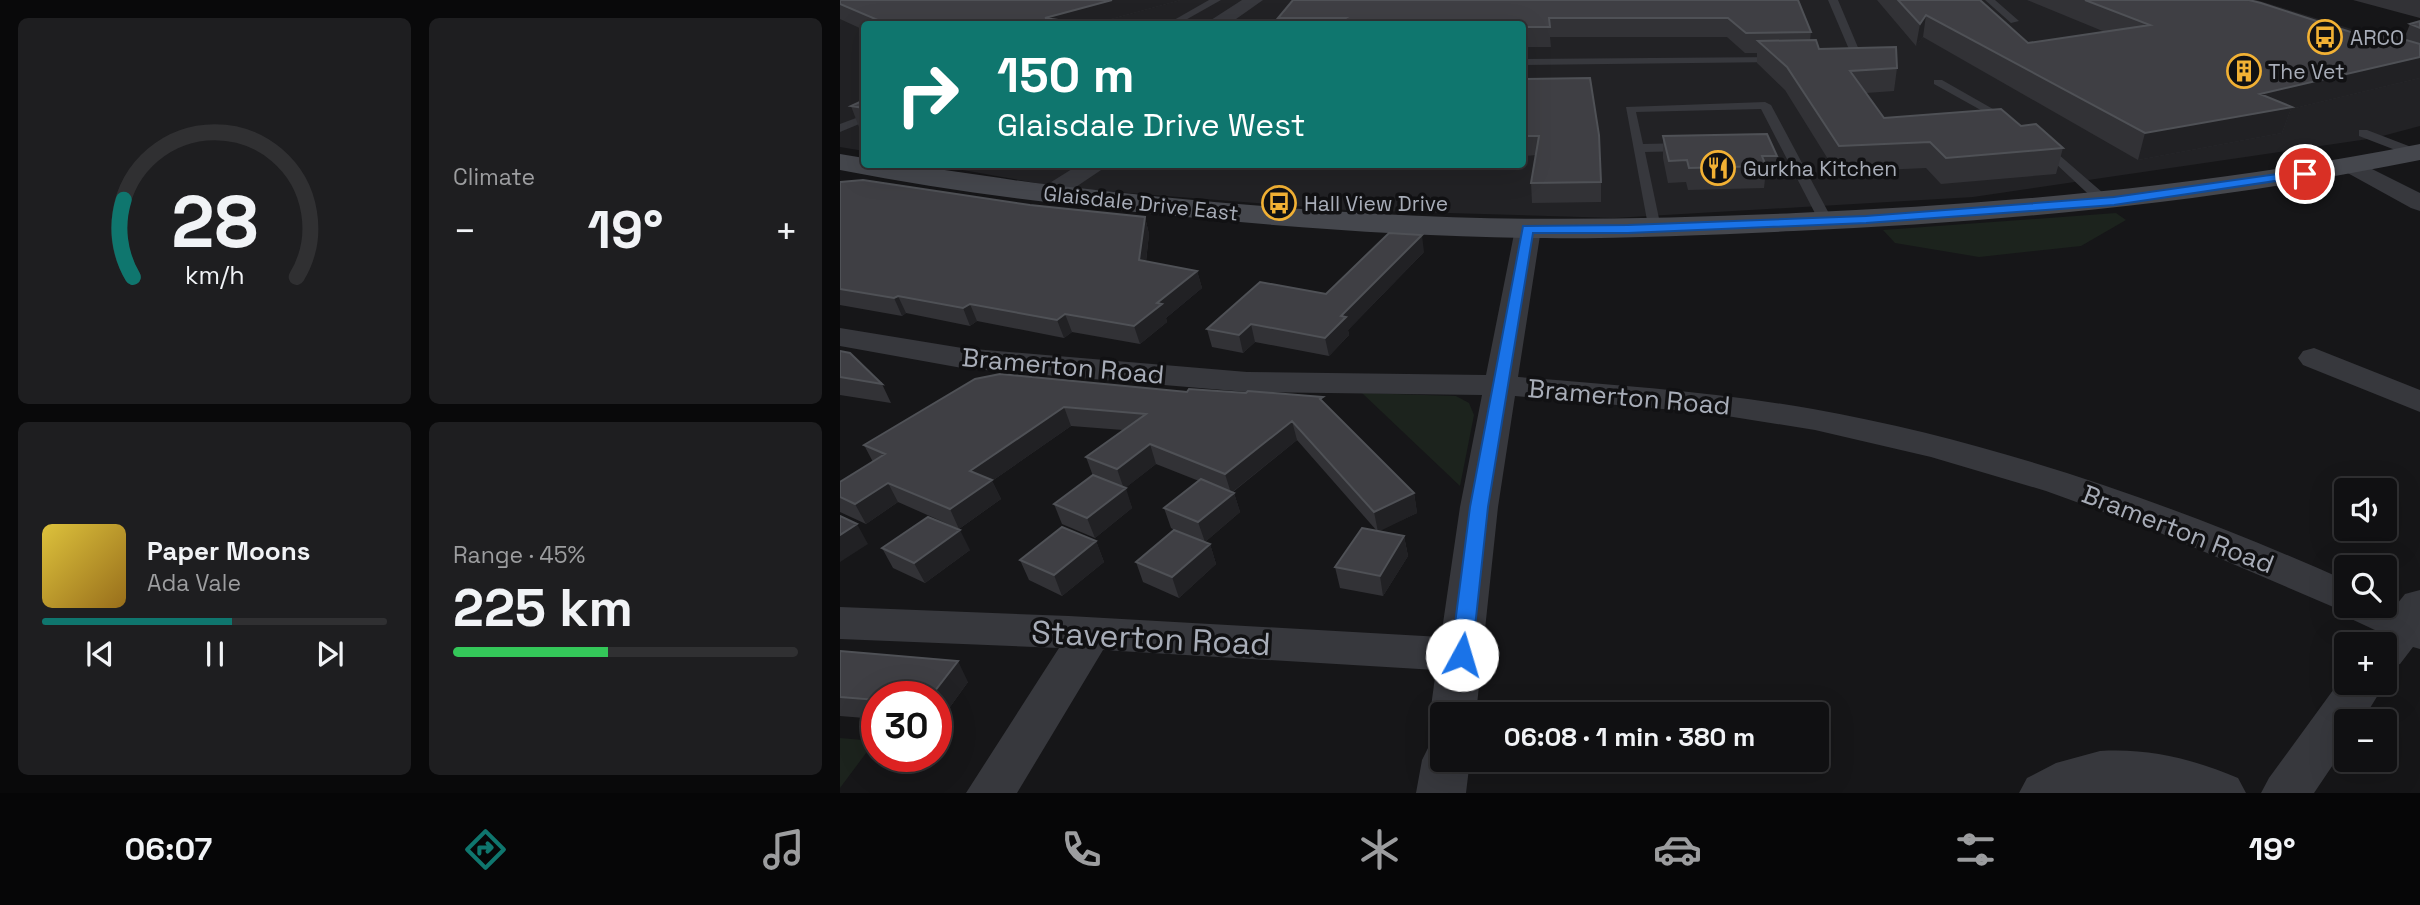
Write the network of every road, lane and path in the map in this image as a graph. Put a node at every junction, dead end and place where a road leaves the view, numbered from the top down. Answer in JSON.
{"nodes":[{"id":1,"x":1216,"y":0,"type":"edge"},
{"id":2,"x":1254,"y":0,"type":"edge"},
{"id":3,"x":1833,"y":0,"type":"edge"},
{"id":4,"x":1990,"y":0,"type":"edge"},
{"id":5,"x":1192,"y":21,"type":"edge"},
{"id":6,"x":1221,"y":21,"type":"edge"},
{"id":7,"x":2014,"y":21,"type":"dead end"},
{"id":8,"x":1784,"y":59,"type":"edge"},
{"id":9,"x":1825,"y":59,"type":"edge"},
{"id":10,"x":1526,"y":61,"type":"edge"},
{"id":11,"x":1937,"y":82,"type":"dead end"},
{"id":12,"x":861,"y":119,"type":"edge"},
{"id":13,"x":840,"y":128,"type":"edge"},
{"id":14,"x":2363,"y":133,"type":"dead end"},
{"id":15,"x":1705,"y":146,"type":"edge"},
{"id":16,"x":1638,"y":148,"type":"junction"},
{"id":17,"x":2418,"y":153,"type":"edge"},
{"id":18,"x":841,"y":163,"type":"edge"},
{"id":19,"x":861,"y":166,"type":"edge"},
{"id":20,"x":2352,"y":166,"type":"junction"},
{"id":21,"x":875,"y":168,"type":"edge"},
{"id":22,"x":1091,"y":168,"type":"edge"},
{"id":23,"x":1049,"y":194,"type":"junction"},
{"id":24,"x":2105,"y":202,"type":"junction"},
{"id":25,"x":2420,"y":202,"type":"edge"},
{"id":26,"x":1826,"y":221,"type":"junction"},
{"id":27,"x":1654,"y":228,"type":"junction"},
{"id":28,"x":1528,"y":229,"type":"junction"},
{"id":29,"x":840,"y":337,"type":"edge"},
{"id":30,"x":2315,"y":357,"type":"dead end"},
{"id":31,"x":1501,"y":385,"type":"junction"},
{"id":32,"x":2420,"y":402,"type":"edge"},
{"id":33,"x":2334,"y":592,"type":"edge"},
{"id":34,"x":2386,"y":618,"type":"edge"},
{"id":35,"x":840,"y":623,"type":"edge"},
{"id":36,"x":2408,"y":629,"type":"edge"},
{"id":37,"x":1090,"y":635,"type":"junction"},
{"id":38,"x":1462,"y":655,"type":"junction"},
{"id":39,"x":2355,"y":695,"type":"edge"},
{"id":40,"x":1455,"y":702,"type":"edge"},
{"id":41,"x":1444,"y":772,"type":"edge"},
{"id":42,"x":991,"y":793,"type":"edge"},
{"id":43,"x":1441,"y":793,"type":"edge"},
{"id":44,"x":2044,"y":793,"type":"edge"},
{"id":45,"x":2221,"y":793,"type":"edge"},
{"id":46,"x":2286,"y":793,"type":"edge"}],
"edges":[{"from":1,"to":5,"type":"lane"},
{"from":2,"to":6,"type":"street"},
{"from":3,"to":9,"type":"lane"},
{"from":4,"to":7,"type":"lane"},
{"from":8,"to":10,"type":"lane"},
{"from":11,"to":24,"type":"lane"},
{"from":12,"to":13,"type":"lane"},
{"from":14,"to":17,"type":"lane"},
{"from":15,"to":16,"type":"lane"},
{"from":16,"to":26,"type":"lane"},
{"from":16,"to":27,"type":"lane"},
{"from":17,"to":20,"type":"street","name":"Glaisdale Drive East"},
{"from":18,"to":19,"type":"street","name":"Glaisdale Drive East"},
{"from":20,"to":24,"type":"street","name":"Glaisdale Drive East"},
{"from":20,"to":25,"type":"street"},
{"from":21,"to":23,"type":"street","name":"Glaisdale Drive East"},
{"from":22,"to":23,"type":"street"},
{"from":23,"to":28,"type":"street","name":"Glaisdale Drive East"},
{"from":24,"to":26,"type":"street","name":"Glaisdale Drive East"},
{"from":26,"to":27,"type":"street","name":"Glaisdale Drive East"},
{"from":27,"to":28,"type":"street","name":"Glaisdale Drive East"},
{"from":28,"to":31,"type":"street"},
{"from":29,"to":31,"type":"street","name":"Bramerton Road"},
{"from":30,"to":32,"type":"street"},
{"from":31,"to":33,"type":"street","name":"Bramerton Road"},
{"from":31,"to":38,"type":"street"},
{"from":34,"to":36,"type":"street"},
{"from":35,"to":37,"type":"street","name":"Staverton Road"},
{"from":37,"to":38,"type":"street","name":"Staverton Road"},
{"from":37,"to":42,"type":"street"},
{"from":38,"to":40,"type":"street"},
{"from":39,"to":46,"type":"street"},
{"from":41,"to":43,"type":"street"},
{"from":44,"to":45,"type":"street"}]}
